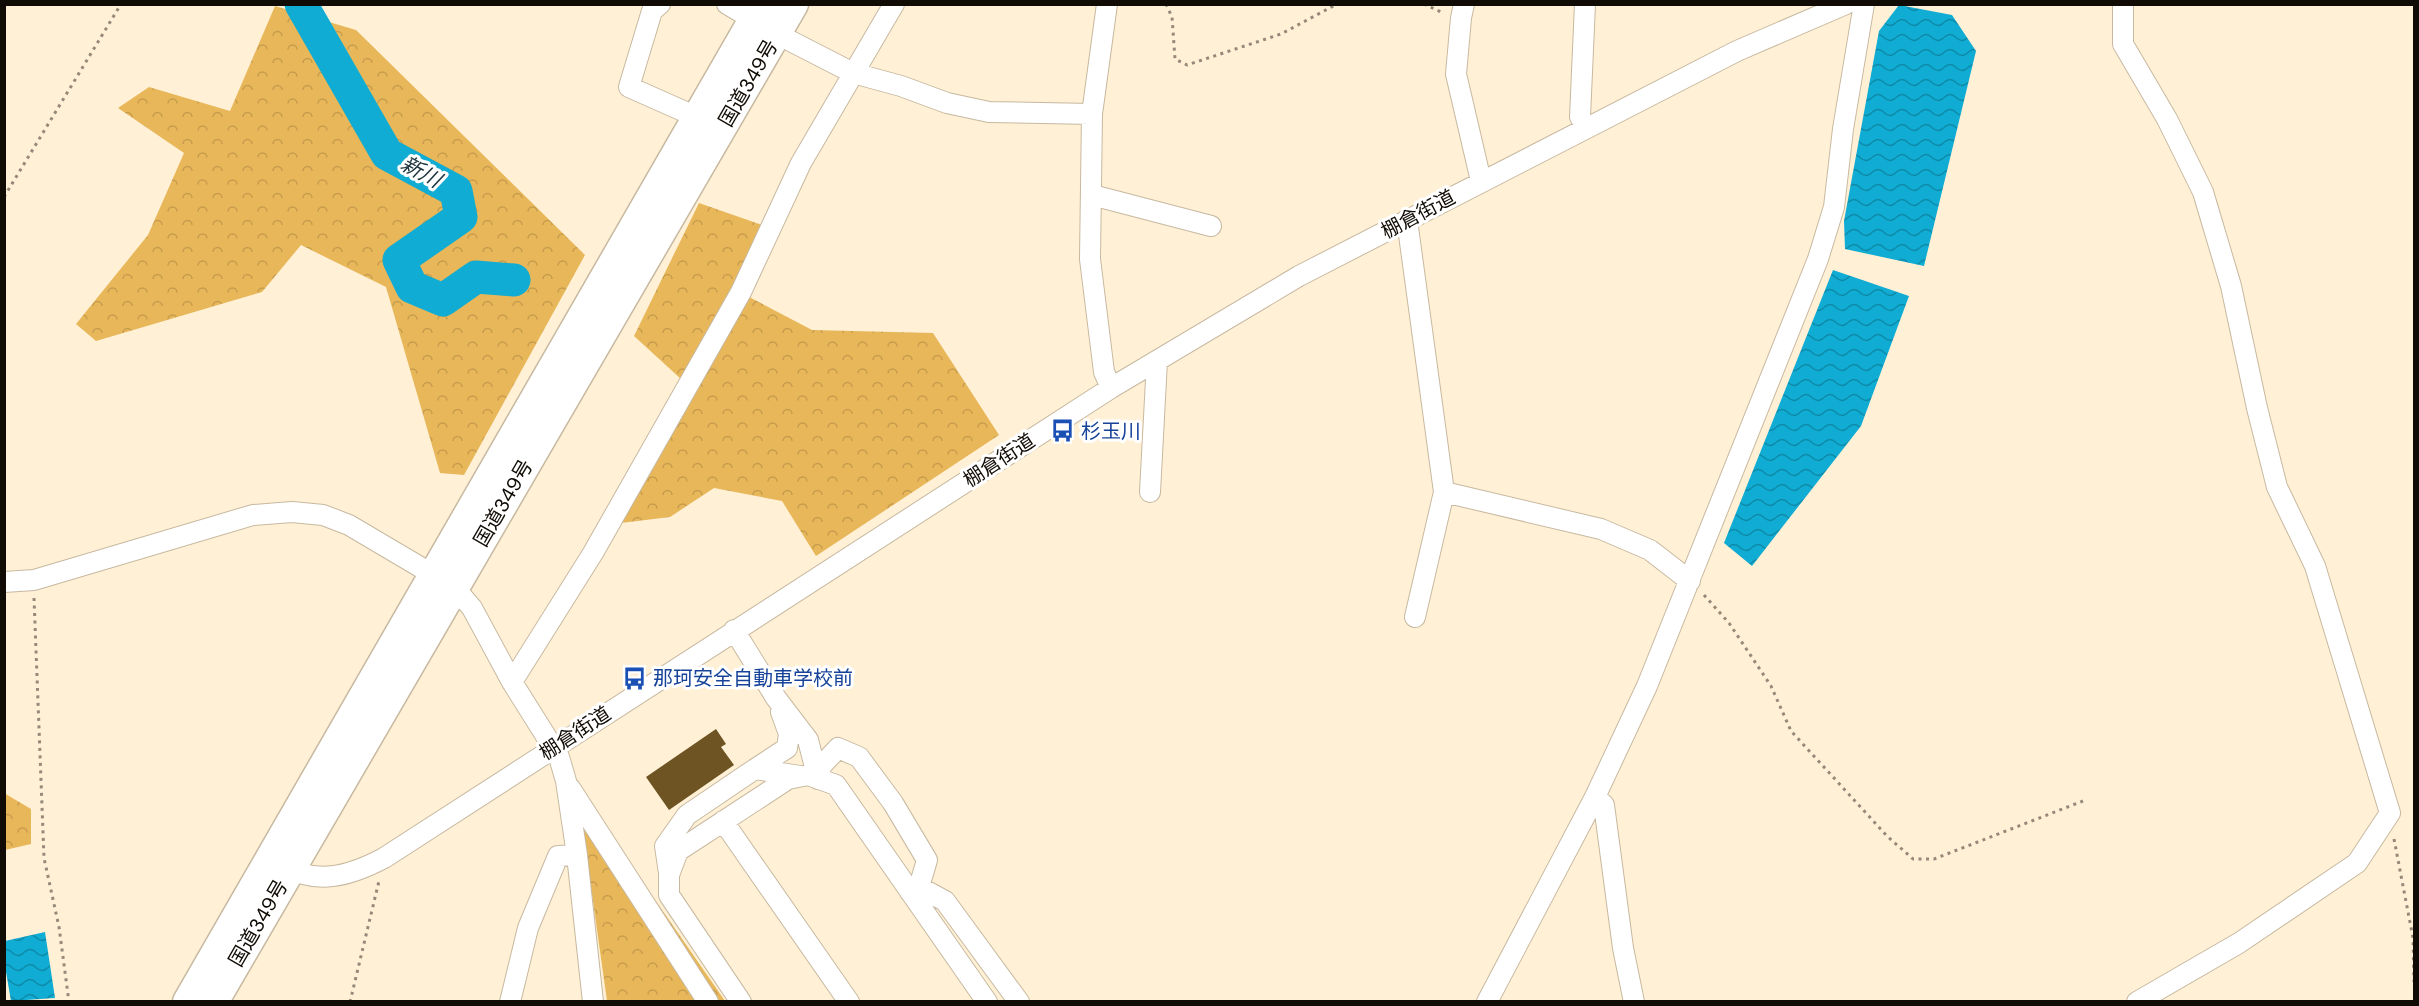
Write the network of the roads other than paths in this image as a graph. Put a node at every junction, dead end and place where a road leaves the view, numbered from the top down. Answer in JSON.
{"nodes":[{"id":1,"x":660,"y":4,"type":"edge"},
{"id":2,"x":726,"y":4,"type":"edge"},
{"id":3,"x":793,"y":4,"type":"edge"},
{"id":4,"x":894,"y":4,"type":"edge"},
{"id":5,"x":1107,"y":4,"type":"edge"},
{"id":6,"x":1464,"y":4,"type":"edge"},
{"id":7,"x":1585,"y":4,"type":"edge"},
{"id":8,"x":1846,"y":4,"type":"edge"},
{"id":9,"x":1864,"y":4,"type":"edge"},
{"id":10,"x":2123,"y":4,"type":"edge"},
{"id":11,"x":764,"y":20,"type":"edge"},
{"id":12,"x":853,"y":72,"type":"junction"},
{"id":13,"x":1092,"y":114,"type":"junction"},
{"id":14,"x":699,"y":118,"type":"junction"},
{"id":15,"x":1587,"y":127,"type":"junction"},
{"id":16,"x":1481,"y":181,"type":"junction"},
{"id":17,"x":1092,"y":195,"type":"junction"},
{"id":18,"x":1407,"y":220,"type":"junction"},
{"id":19,"x":1210,"y":226,"type":"dead end"},
{"id":20,"x":1157,"y":360,"type":"junction"},
{"id":21,"x":1111,"y":388,"type":"junction"},
{"id":22,"x":1150,"y":492,"type":"dead end"},
{"id":23,"x":1444,"y":492,"type":"junction"},
{"id":24,"x":445,"y":581,"type":"junction"},
{"id":25,"x":1690,"y":581,"type":"junction"},
{"id":26,"x":4,"y":582,"type":"edge"},
{"id":27,"x":1415,"y":617,"type":"dead end"},
{"id":28,"x":734,"y":630,"type":"junction"},
{"id":29,"x":512,"y":682,"type":"junction"},
{"id":30,"x":776,"y":698,"type":"junction"},
{"id":31,"x":553,"y":747,"type":"junction"},
{"id":32,"x":755,"y":769,"type":"junction"},
{"id":33,"x":809,"y":778,"type":"junction"},
{"id":34,"x":566,"y":781,"type":"junction"},
{"id":35,"x":1595,"y":797,"type":"junction"},
{"id":36,"x":723,"y":821,"type":"junction"},
{"id":37,"x":577,"y":855,"type":"junction"},
{"id":38,"x":279,"y":865,"type":"junction"},
{"id":39,"x":669,"y":875,"type":"junction"},
{"id":40,"x":914,"y":890,"type":"junction"},
{"id":41,"x":188,"y":1002,"type":"edge"},
{"id":42,"x":213,"y":1002,"type":"edge"},
{"id":43,"x":510,"y":1002,"type":"edge"},
{"id":44,"x":593,"y":1002,"type":"edge"},
{"id":45,"x":708,"y":1002,"type":"edge"},
{"id":46,"x":741,"y":1002,"type":"edge"},
{"id":47,"x":849,"y":1002,"type":"edge"},
{"id":48,"x":987,"y":1002,"type":"edge"},
{"id":49,"x":1019,"y":1002,"type":"edge"},
{"id":50,"x":1487,"y":1002,"type":"edge"},
{"id":51,"x":1634,"y":1002,"type":"edge"},
{"id":52,"x":2137,"y":1002,"type":"edge"}],
"edges":[{"from":1,"to":14,"type":"street"},
{"from":2,"to":11,"type":"street"},
{"from":3,"to":11,"type":"highway","name":"国道349号"},
{"from":4,"to":12,"type":"street"},
{"from":5,"to":13,"type":"street"},
{"from":6,"to":16,"type":"street"},
{"from":7,"to":15,"type":"street"},
{"from":8,"to":15,"type":"street","name":"棚倉街道"},
{"from":9,"to":25,"type":"street"},
{"from":10,"to":52,"type":"street"},
{"from":11,"to":12,"type":"street"},
{"from":11,"to":14,"type":"highway","name":"国道349号"},
{"from":11,"to":24,"type":"highway","name":"国道349号"},
{"from":12,"to":13,"type":"street"},
{"from":12,"to":29,"type":"street"},
{"from":13,"to":17,"type":"street"},
{"from":14,"to":24,"type":"highway","name":"国道349号"},
{"from":15,"to":16,"type":"street","name":"棚倉街道"},
{"from":16,"to":18,"type":"street","name":"棚倉街道"},
{"from":17,"to":19,"type":"street"},
{"from":17,"to":21,"type":"street"},
{"from":18,"to":20,"type":"street","name":"棚倉街道"},
{"from":18,"to":23,"type":"street"},
{"from":20,"to":21,"type":"street","name":"棚倉街道"},
{"from":20,"to":22,"type":"street"},
{"from":21,"to":28,"type":"street","name":"棚倉街道"},
{"from":23,"to":25,"type":"street"},
{"from":23,"to":27,"type":"street"},
{"from":24,"to":26,"type":"street"},
{"from":24,"to":29,"type":"street"},
{"from":24,"to":38,"type":"highway","name":"国道349号"},
{"from":25,"to":35,"type":"street"},
{"from":28,"to":30,"type":"street"},
{"from":28,"to":31,"type":"street","name":"棚倉街道"},
{"from":29,"to":31,"type":"street"},
{"from":30,"to":32,"type":"street"},
{"from":30,"to":33,"type":"street"},
{"from":31,"to":34,"type":"street"},
{"from":31,"to":38,"type":"street","name":"棚倉街道"},
{"from":32,"to":33,"type":"street"},
{"from":32,"to":39,"type":"street"},
{"from":33,"to":36,"type":"street"},
{"from":33,"to":40,"type":"street"},
{"from":33,"to":40,"type":"street"},
{"from":34,"to":37,"type":"street"},
{"from":34,"to":45,"type":"street"},
{"from":35,"to":50,"type":"street"},
{"from":35,"to":51,"type":"street"},
{"from":36,"to":39,"type":"street"},
{"from":36,"to":47,"type":"street"},
{"from":37,"to":43,"type":"street"},
{"from":37,"to":44,"type":"street"},
{"from":38,"to":41,"type":"highway","name":"国道349号"},
{"from":38,"to":42,"type":"highway","name":"国道349号"},
{"from":39,"to":46,"type":"street"},
{"from":40,"to":48,"type":"street"},
{"from":40,"to":49,"type":"street"}]}
